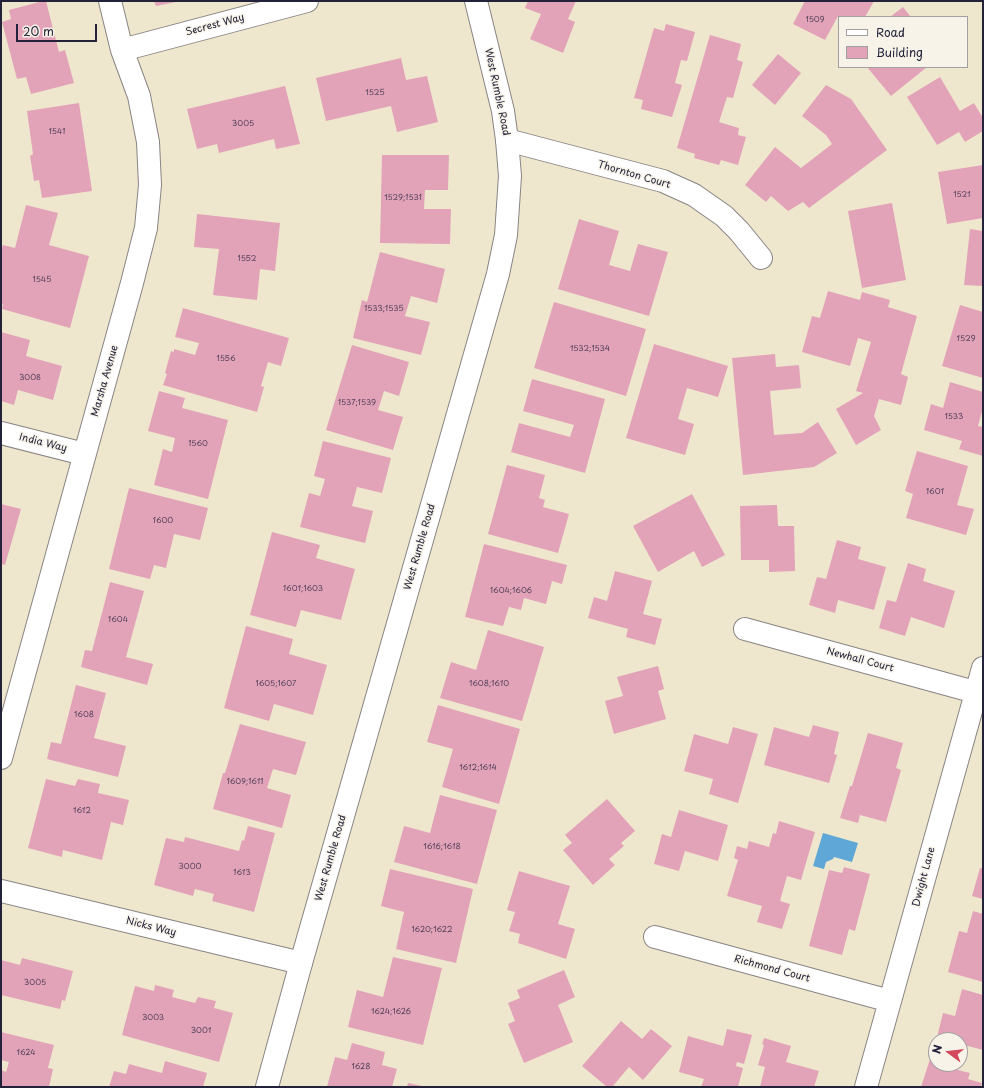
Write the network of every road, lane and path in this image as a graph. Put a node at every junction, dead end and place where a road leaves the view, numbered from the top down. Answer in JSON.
{"nodes":[{"id":1,"x":110,"y":1,"type":"edge"},
{"id":2,"x":307,"y":1,"type":"edge"},
{"id":3,"x":476,"y":1,"type":"edge"},
{"id":4,"x":122,"y":50,"type":"junction"},
{"id":5,"x":507,"y":140,"type":"junction"},
{"id":6,"x":761,"y":258,"type":"dead end"},
{"id":7,"x":1,"y":433,"type":"edge"},
{"id":8,"x":84,"y":454,"type":"junction"},
{"id":9,"x":745,"y":629,"type":"dead end"},
{"id":10,"x":983,"y":668,"type":"edge"},
{"id":11,"x":975,"y":692,"type":"junction"},
{"id":12,"x":1,"y":758,"type":"edge"},
{"id":13,"x":1,"y":891,"type":"edge"},
{"id":14,"x":655,"y":937,"type":"dead end"},
{"id":15,"x":301,"y":963,"type":"junction"},
{"id":16,"x":890,"y":1001,"type":"junction"},
{"id":17,"x":267,"y":1087,"type":"edge"},
{"id":18,"x":866,"y":1087,"type":"edge"}],
"edges":[{"from":1,"to":4,"type":"street","name":"Marsha Avenue"},
{"from":2,"to":4,"type":"street","name":"Secrest Way"},
{"from":3,"to":5,"type":"street","name":"West Rumble Road"},
{"from":4,"to":8,"type":"street","name":"Marsha Avenue"},
{"from":5,"to":6,"type":"street","name":"Thornton Court"},
{"from":5,"to":15,"type":"street","name":"West Rumble Road"},
{"from":7,"to":8,"type":"street","name":"India Way"},
{"from":8,"to":12,"type":"street","name":"Marsha Avenue"},
{"from":9,"to":11,"type":"street","name":"Newhall Court"},
{"from":10,"to":11,"type":"street","name":"Dwight Lane"},
{"from":11,"to":16,"type":"street","name":"Dwight Lane"},
{"from":13,"to":15,"type":"street","name":"Nicks Way"},
{"from":14,"to":16,"type":"street","name":"Richmond Court"},
{"from":15,"to":17,"type":"street","name":"West Rumble Road"},
{"from":16,"to":18,"type":"street","name":"Dwight Lane"}]}
